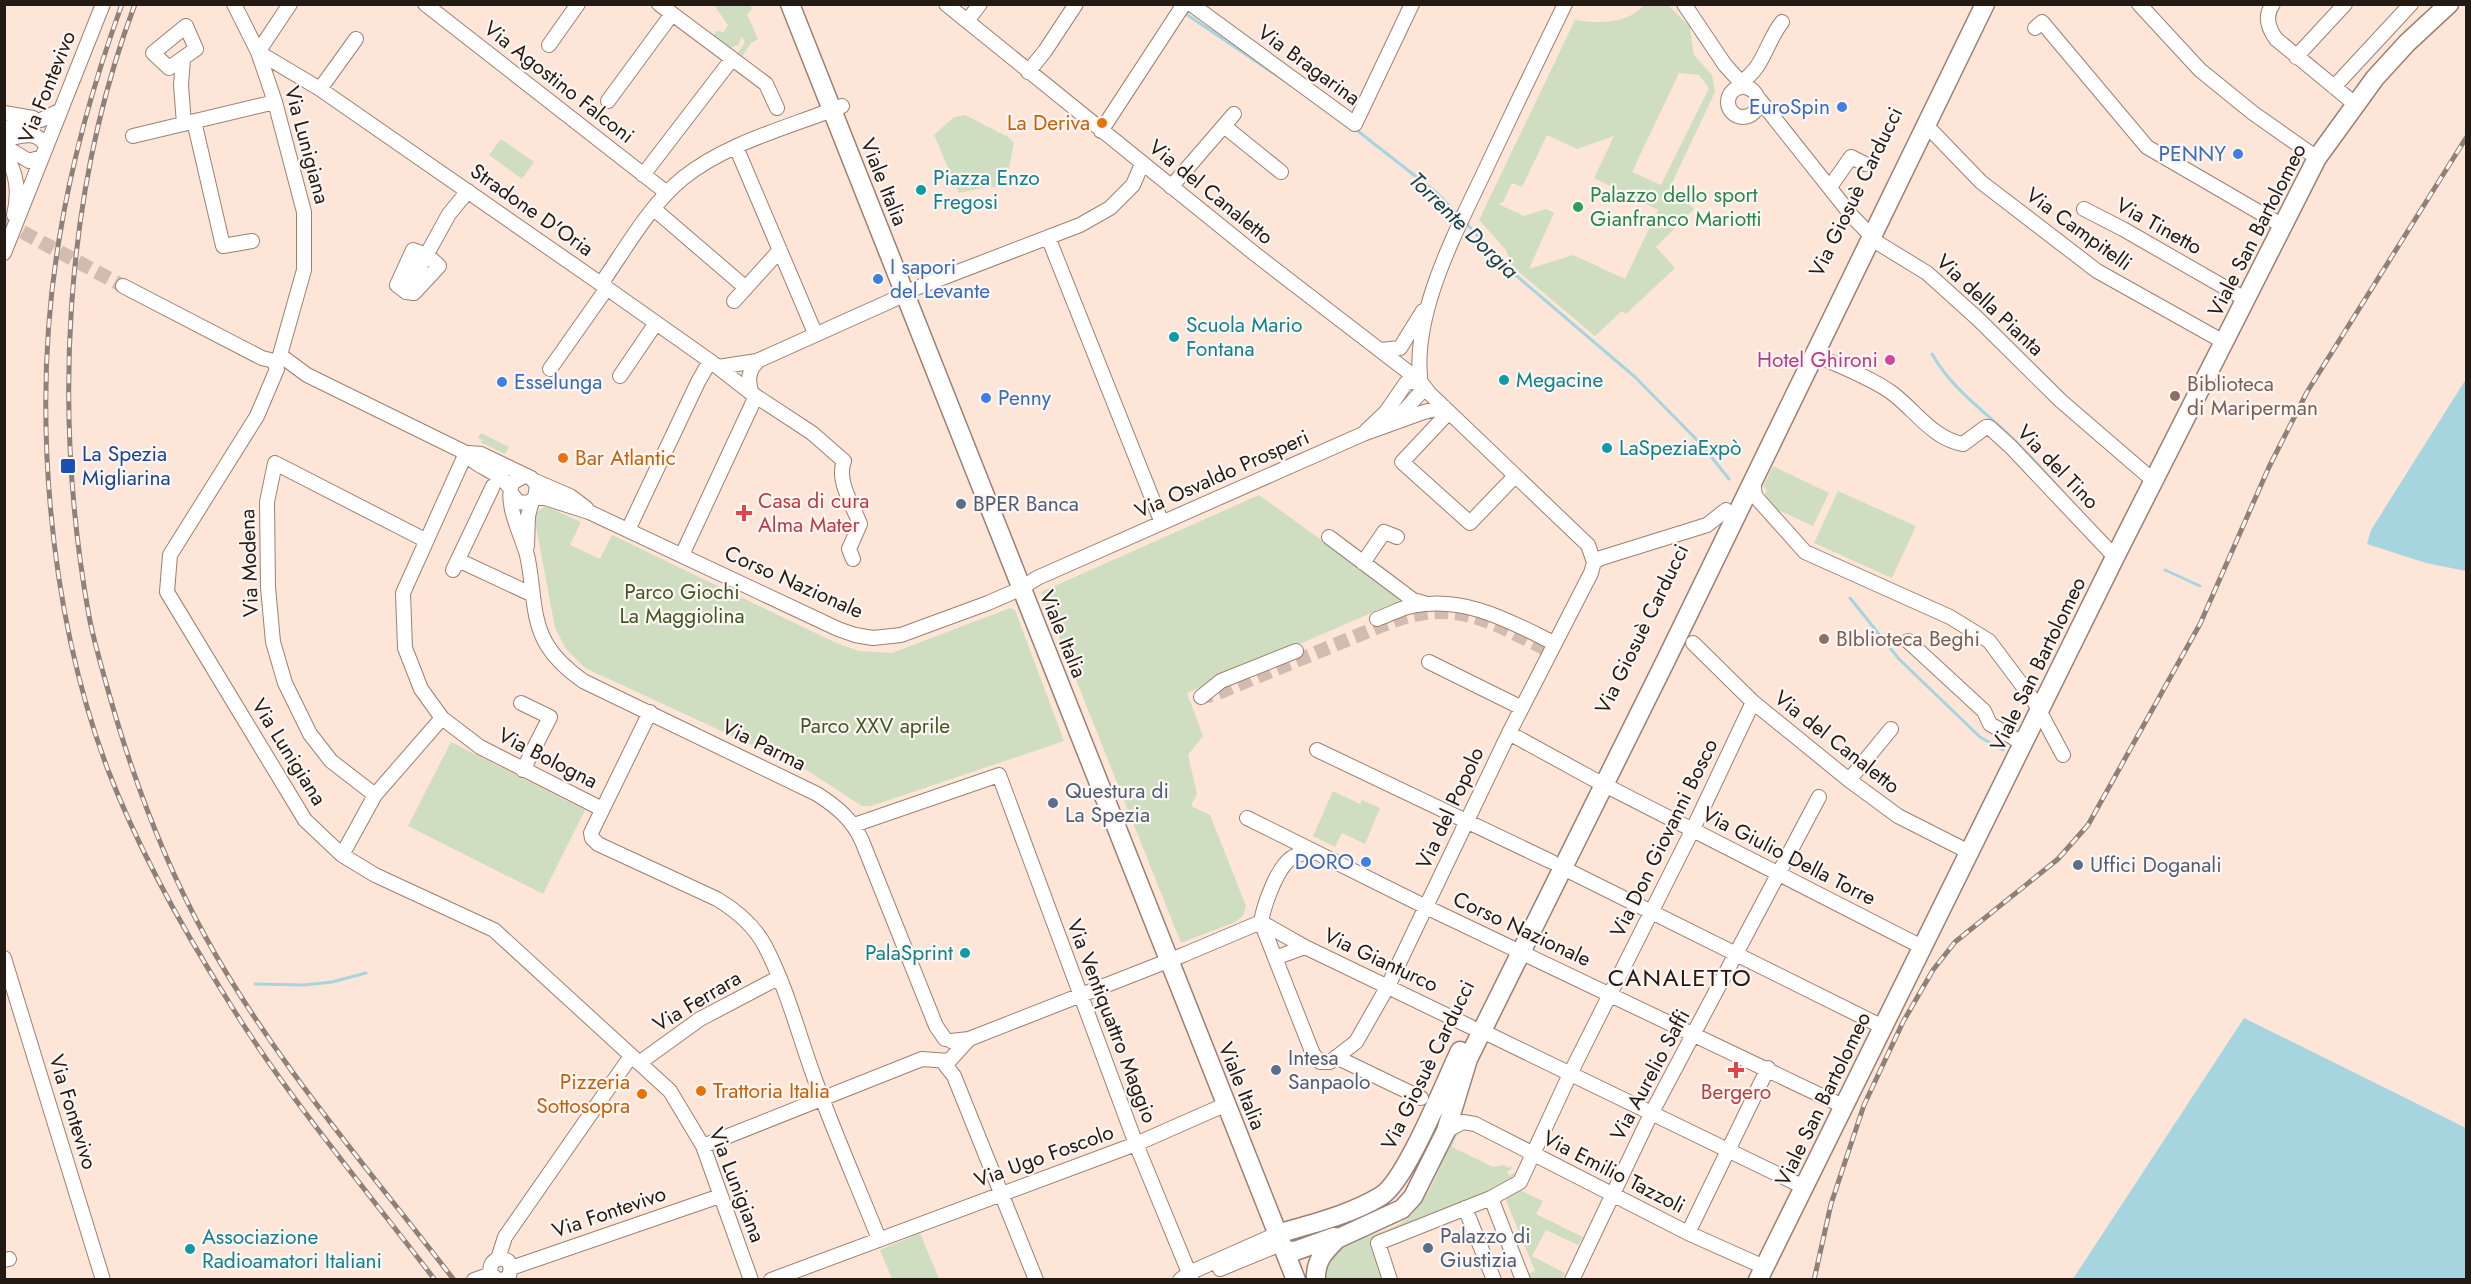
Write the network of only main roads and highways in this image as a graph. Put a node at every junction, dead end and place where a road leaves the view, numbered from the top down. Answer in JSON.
{"nodes":[{"id":1,"x":790,"y":4,"type":"edge"},
{"id":2,"x":1973,"y":4,"type":"edge"},
{"id":3,"x":1985,"y":4,"type":"edge"},
{"id":4,"x":2449,"y":4,"type":"edge"},
{"id":5,"x":1868,"y":232,"type":"junction"},
{"id":6,"x":1599,"y":782,"type":"junction"},
{"id":7,"x":1476,"y":1029,"type":"junction"},
{"id":8,"x":1266,"y":1205,"type":"junction"},
{"id":9,"x":1306,"y":1226,"type":"junction"},
{"id":10,"x":1339,"y":1238,"type":"junction"},
{"id":11,"x":1280,"y":1243,"type":"junction"},
{"id":12,"x":1761,"y":1273,"type":"edge"},
{"id":13,"x":1296,"y":1280,"type":"edge"},
{"id":14,"x":1316,"y":1280,"type":"edge"}],
"edges":[{"from":1,"to":8,"type":"main road","name":"Viale Italia"},
{"from":2,"to":5,"type":"main road","name":"Via Giosuè Carducci"},
{"from":3,"to":5,"type":"main road","name":"Via Giosuè Carducci"},
{"from":4,"to":12,"type":"main road","name":"Viale San Bartolomeo"},
{"from":5,"to":6,"type":"main road","name":"Via Giosuè Carducci"},
{"from":5,"to":6,"type":"main road","name":"Via Giosuè Carducci"},
{"from":6,"to":7,"type":"main road","name":"Via Giosuè Carducci"},
{"from":7,"to":9,"type":"main road","name":"Via Giosuè Carducci"},
{"from":7,"to":10,"type":"main road","name":"Via Giosuè Carducci"},
{"from":8,"to":9,"type":"main road"},
{"from":8,"to":11,"type":"main road","name":"Viale Italia"},
{"from":9,"to":11,"type":"main road","name":"Via Giosuè Carducci"},
{"from":10,"to":11,"type":"main road","name":"Via Giosuè Carducci"},
{"from":10,"to":14,"type":"main road","name":"Via Giosuè Carducci"},
{"from":11,"to":13,"type":"main road","name":"Viale Italia"}]}
